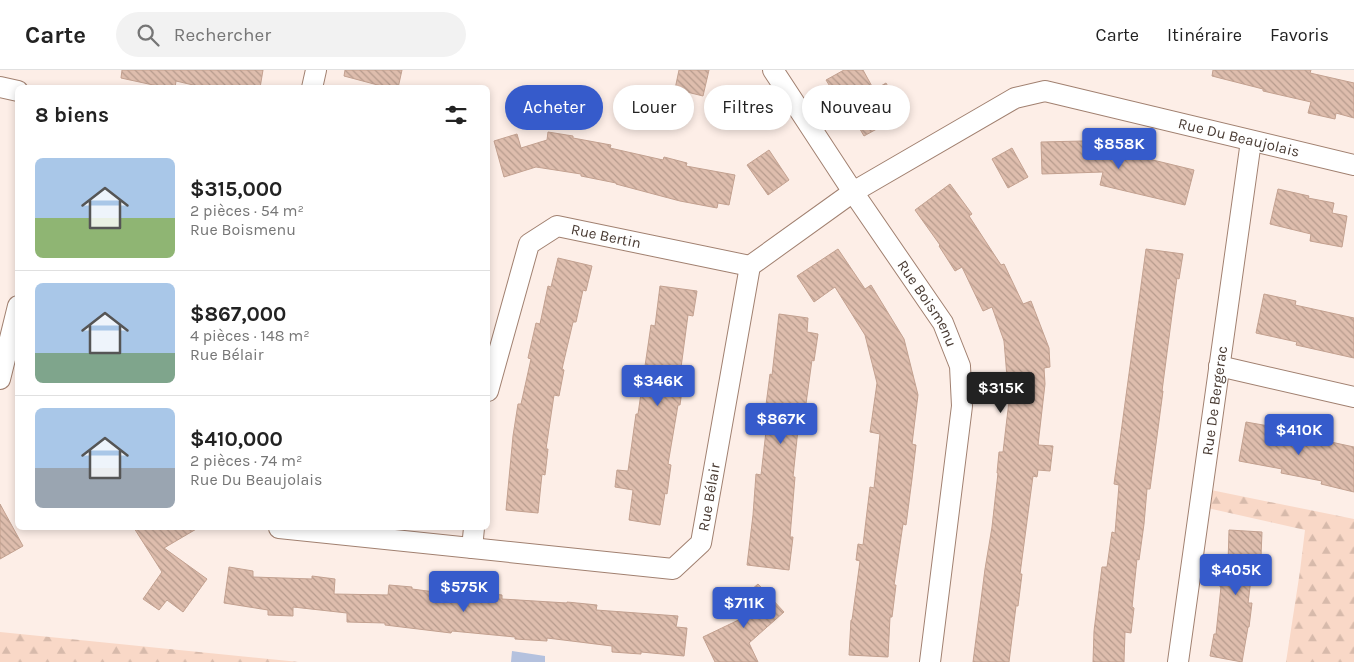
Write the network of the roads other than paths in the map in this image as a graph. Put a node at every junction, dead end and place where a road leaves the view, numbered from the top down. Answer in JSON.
{"nodes":[{"id":1,"x":316,"y":70,"type":"edge"},
{"id":2,"x":773,"y":70,"type":"edge"},
{"id":3,"x":313,"y":85,"type":"edge"},
{"id":4,"x":0,"y":87,"type":"edge"},
{"id":5,"x":15,"y":90,"type":"edge"},
{"id":6,"x":1251,"y":141,"type":"junction"},
{"id":7,"x":1354,"y":165,"type":"edge"},
{"id":8,"x":853,"y":192,"type":"junction"},
{"id":9,"x":750,"y":266,"type":"junction"},
{"id":10,"x":15,"y":318,"type":"edge"},
{"id":11,"x":1219,"y":366,"type":"junction"},
{"id":12,"x":0,"y":380,"type":"edge"},
{"id":13,"x":490,"y":384,"type":"edge"},
{"id":14,"x":1354,"y":397,"type":"edge"},
{"id":15,"x":298,"y":530,"type":"edge"},
{"id":16,"x":474,"y":530,"type":"edge"},
{"id":17,"x":472,"y":548,"type":"junction"},
{"id":18,"x":930,"y":662,"type":"edge"},
{"id":19,"x":1178,"y":662,"type":"edge"}],
"edges":[{"from":1,"to":3,"type":"street"},
{"from":2,"to":8,"type":"street","name":"Rue Boismenu"},
{"from":4,"to":5,"type":"street"},
{"from":6,"to":7,"type":"street","name":"Rue Du Beaujolais"},
{"from":6,"to":8,"type":"street","name":"Rue Du Beaujolais"},
{"from":6,"to":11,"type":"street","name":"Rue De Bergerac"},
{"from":8,"to":9,"type":"street"},
{"from":8,"to":18,"type":"street","name":"Rue Boismenu"},
{"from":9,"to":13,"type":"street","name":"Rue Bertin"},
{"from":9,"to":17,"type":"street","name":"Rue Bélair"},
{"from":10,"to":12,"type":"street"},
{"from":11,"to":14,"type":"street"},
{"from":11,"to":19,"type":"street","name":"Rue De Bergerac"},
{"from":15,"to":17,"type":"street","name":"Rue Bélair"},
{"from":16,"to":17,"type":"street"}]}
